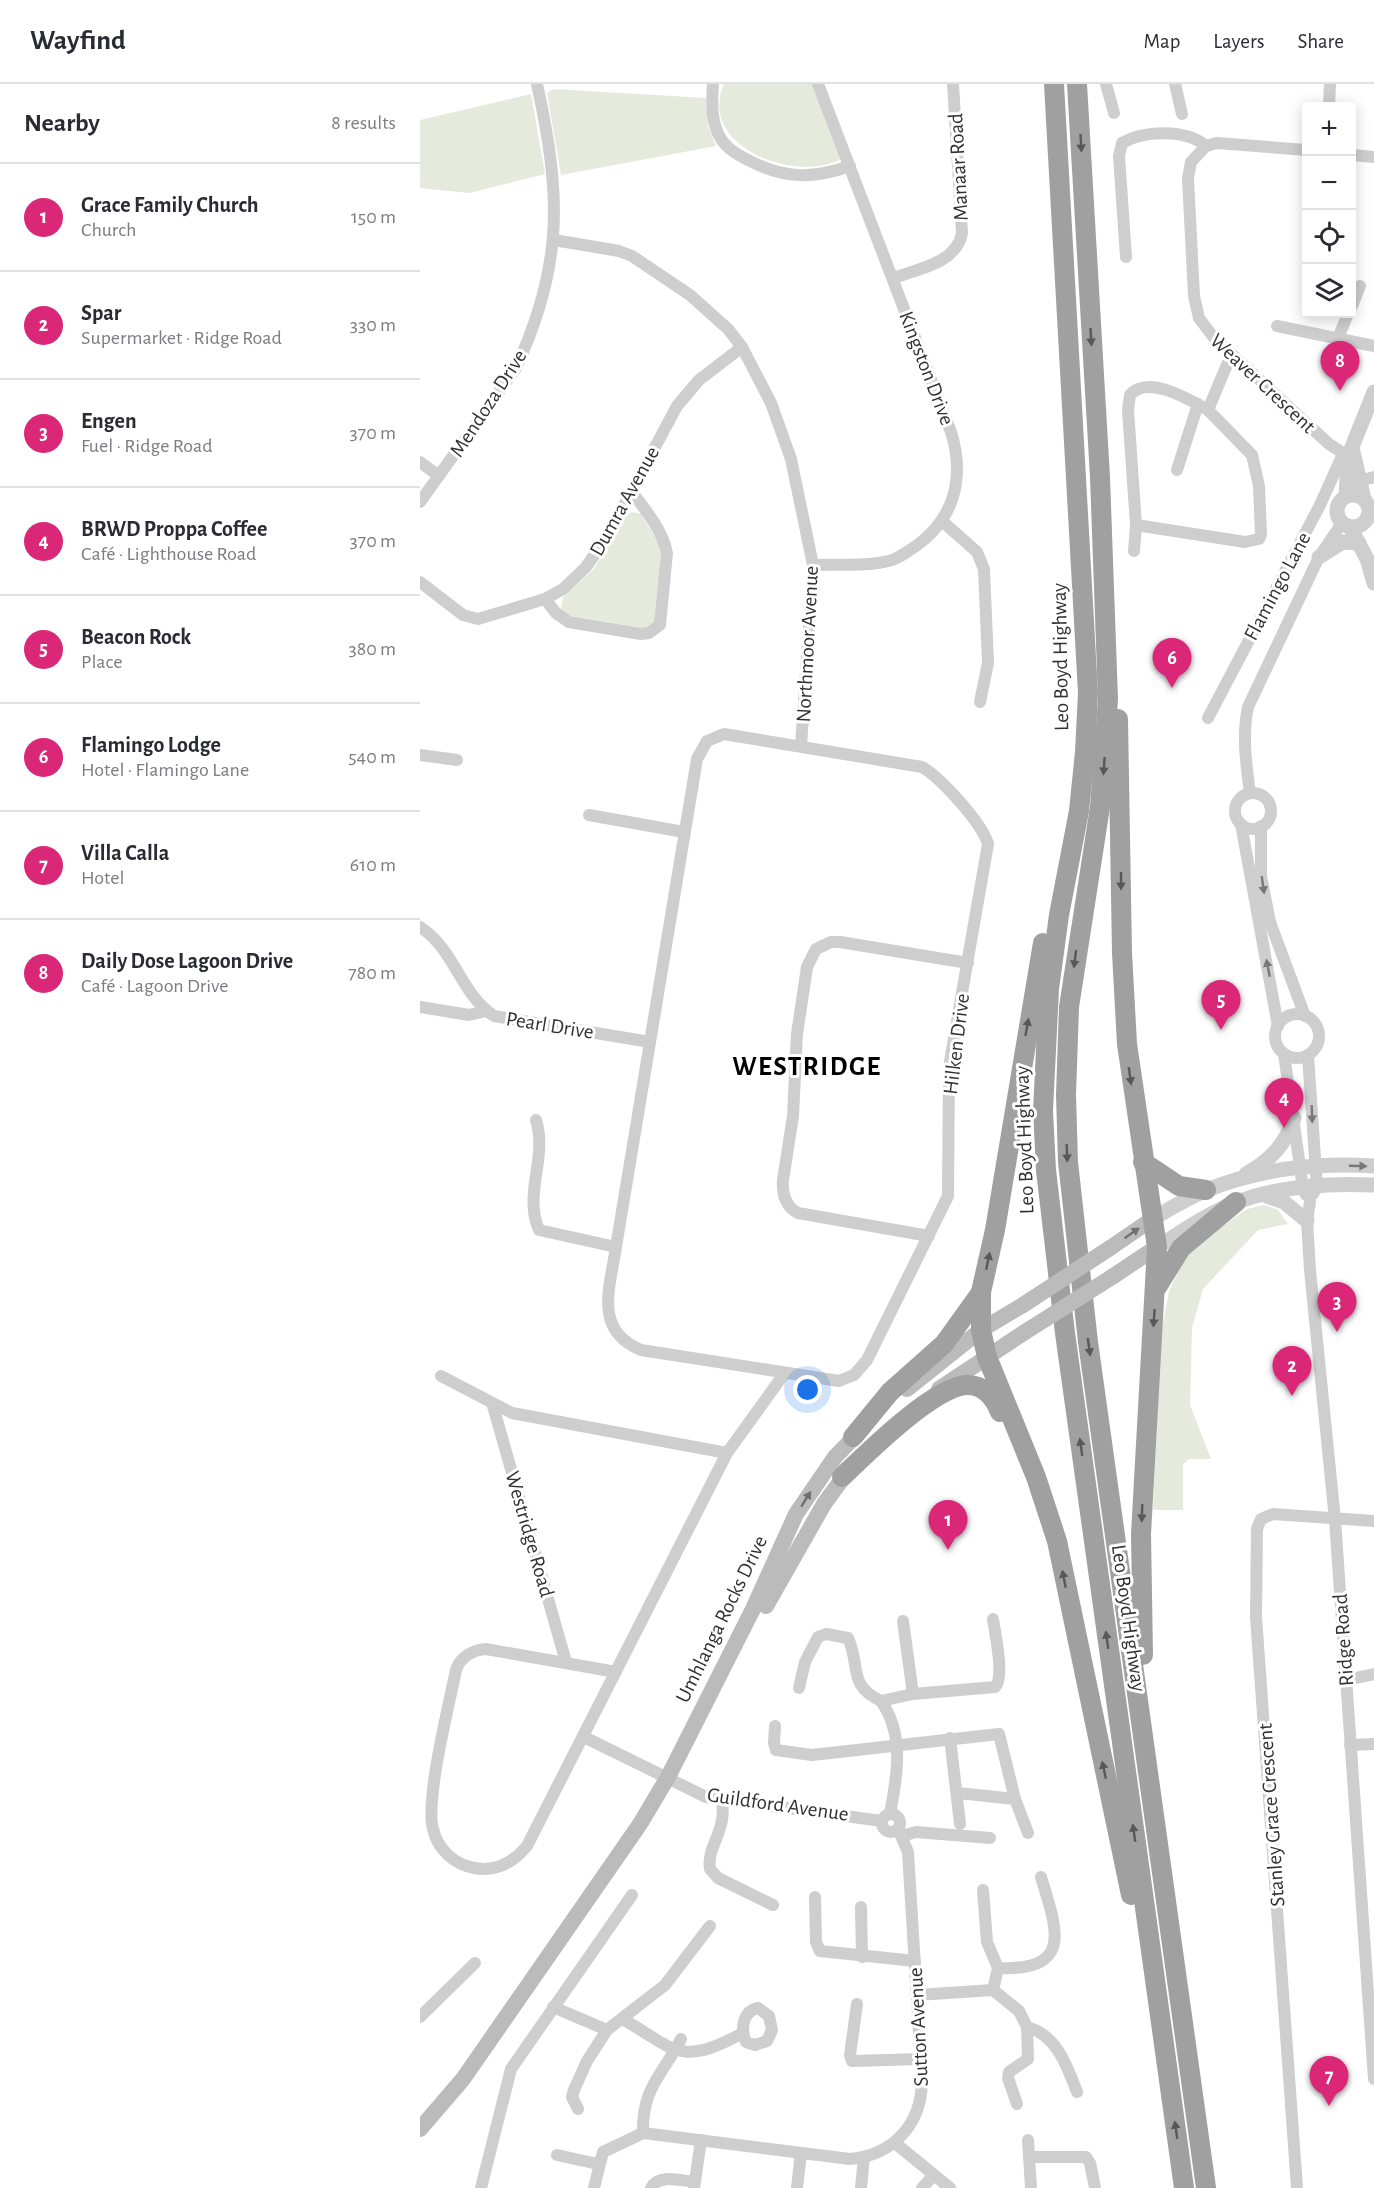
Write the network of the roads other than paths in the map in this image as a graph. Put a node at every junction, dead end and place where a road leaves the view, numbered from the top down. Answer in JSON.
{"nodes":[{"id":1,"x":537,"y":84,"type":"edge"},
{"id":2,"x":713,"y":84,"type":"edge"},
{"id":3,"x":818,"y":84,"type":"edge"},
{"id":4,"x":954,"y":84,"type":"edge"},
{"id":5,"x":1055,"y":84,"type":"edge"},
{"id":6,"x":1077,"y":84,"type":"edge"},
{"id":7,"x":1106,"y":84,"type":"edge"},
{"id":8,"x":1175,"y":84,"type":"edge"},
{"id":9,"x":1330,"y":84,"type":"edge"},
{"id":10,"x":1329,"y":102,"type":"edge"},
{"id":11,"x":1114,"y":113,"type":"dead end"},
{"id":12,"x":1182,"y":114,"type":"dead end"},
{"id":13,"x":1206,"y":146,"type":"junction"},
{"id":14,"x":1302,"y":150,"type":"edge"},
{"id":15,"x":1356,"y":155,"type":"edge"},
{"id":16,"x":1374,"y":157,"type":"edge"},
{"id":17,"x":850,"y":166,"type":"junction"},
{"id":18,"x":554,"y":240,"type":"junction"},
{"id":19,"x":1126,"y":257,"type":"dead end"},
{"id":20,"x":893,"y":278,"type":"junction"},
{"id":21,"x":1360,"y":286,"type":"dead end"},
{"id":22,"x":1356,"y":296,"type":"edge"},
{"id":23,"x":1346,"y":318,"type":"edge"},
{"id":24,"x":1277,"y":326,"type":"dead end"},
{"id":25,"x":1338,"y":338,"type":"junction"},
{"id":26,"x":1374,"y":346,"type":"edge"},
{"id":27,"x":742,"y":347,"type":"junction"},
{"id":28,"x":1231,"y":355,"type":"junction"},
{"id":29,"x":1374,"y":392,"type":"edge"},
{"id":30,"x":1203,"y":407,"type":"junction"},
{"id":31,"x":1349,"y":454,"type":"junction"},
{"id":32,"x":420,"y":462,"type":"edge"},
{"id":33,"x":1177,"y":470,"type":"dead end"},
{"id":34,"x":439,"y":476,"type":"junction"},
{"id":35,"x":1100,"y":477,"type":"junction"},
{"id":36,"x":1367,"y":479,"type":"edge"},
{"id":37,"x":632,"y":492,"type":"junction"},
{"id":38,"x":1346,"y":496,"type":"junction"},
{"id":39,"x":1364,"y":499,"type":"junction"},
{"id":40,"x":420,"y":502,"type":"edge"},
{"id":41,"x":1368,"y":516,"type":"junction"},
{"id":42,"x":942,"y":521,"type":"junction"},
{"id":43,"x":1136,"y":525,"type":"junction"},
{"id":44,"x":1346,"y":525,"type":"junction"},
{"id":45,"x":1374,"y":532,"type":"edge"},
{"id":46,"x":1359,"y":543,"type":"junction"},
{"id":47,"x":1134,"y":550,"type":"dead end"},
{"id":48,"x":1319,"y":556,"type":"junction"},
{"id":49,"x":1370,"y":558,"type":"edge"},
{"id":50,"x":813,"y":565,"type":"junction"},
{"id":51,"x":420,"y":582,"type":"edge"},
{"id":52,"x":1374,"y":582,"type":"edge"},
{"id":53,"x":545,"y":599,"type":"junction"},
{"id":54,"x":1085,"y":626,"type":"junction"},
{"id":55,"x":980,"y":702,"type":"dead end"},
{"id":56,"x":1208,"y":718,"type":"dead end"},
{"id":57,"x":801,"y":746,"type":"junction"},
{"id":58,"x":420,"y":755,"type":"edge"},
{"id":59,"x":458,"y":760,"type":"dead end"},
{"id":60,"x":1250,"y":793,"type":"junction"},
{"id":61,"x":589,"y":815,"type":"dead end"},
{"id":62,"x":1240,"y":824,"type":"junction"},
{"id":63,"x":1262,"y":826,"type":"junction"},
{"id":64,"x":684,"y":832,"type":"junction"},
{"id":65,"x":420,"y":927,"type":"edge"},
{"id":66,"x":968,"y":963,"type":"junction"},
{"id":67,"x":420,"y":1007,"type":"edge"},
{"id":68,"x":486,"y":1011,"type":"junction"},
{"id":69,"x":1305,"y":1016,"type":"junction"},
{"id":70,"x":1278,"y":1026,"type":"junction"},
{"id":71,"x":650,"y":1042,"type":"junction"},
{"id":72,"x":1284,"y":1054,"type":"junction"},
{"id":73,"x":1308,"y":1056,"type":"junction"},
{"id":74,"x":1294,"y":1118,"type":"junction"},
{"id":75,"x":536,"y":1120,"type":"dead end"},
{"id":76,"x":1143,"y":1162,"type":"junction"},
{"id":77,"x":1374,"y":1166,"type":"edge"},
{"id":78,"x":1307,"y":1167,"type":"junction"},
{"id":79,"x":1230,"y":1183,"type":"junction"},
{"id":80,"x":1374,"y":1185,"type":"edge"},
{"id":81,"x":1310,"y":1187,"type":"junction"},
{"id":82,"x":1206,"y":1190,"type":"junction"},
{"id":83,"x":1259,"y":1194,"type":"junction"},
{"id":84,"x":1236,"y":1202,"type":"junction"},
{"id":85,"x":1154,"y":1218,"type":"junction"},
{"id":86,"x":1307,"y":1221,"type":"junction"},
{"id":87,"x":929,"y":1236,"type":"junction"},
{"id":88,"x":616,"y":1247,"type":"junction"},
{"id":89,"x":1157,"y":1247,"type":"junction"},
{"id":90,"x":1155,"y":1291,"type":"junction"},
{"id":91,"x":981,"y":1292,"type":"junction"},
{"id":92,"x":981,"y":1330,"type":"junction"},
{"id":93,"x":987,"y":1357,"type":"junction"},
{"id":94,"x":784,"y":1374,"type":"junction"},
{"id":95,"x":441,"y":1376,"type":"dead end"},
{"id":96,"x":493,"y":1406,"type":"junction"},
{"id":97,"x":853,"y":1437,"type":"junction"},
{"id":98,"x":727,"y":1453,"type":"junction"},
{"id":99,"x":842,"y":1477,"type":"junction"},
{"id":100,"x":1335,"y":1520,"type":"junction"},
{"id":101,"x":1374,"y":1521,"type":"edge"},
{"id":102,"x":1057,"y":1540,"type":"junction"},
{"id":103,"x":993,"y":1618,"type":"dead end"},
{"id":104,"x":903,"y":1620,"type":"dead end"},
{"id":105,"x":566,"y":1662,"type":"junction"},
{"id":106,"x":616,"y":1672,"type":"junction"},
{"id":107,"x":1374,"y":1674,"type":"edge"},
{"id":108,"x":1346,"y":1680,"type":"junction"},
{"id":109,"x":799,"y":1688,"type":"dead end"},
{"id":110,"x":913,"y":1694,"type":"junction"},
{"id":111,"x":882,"y":1701,"type":"junction"},
{"id":112,"x":775,"y":1726,"type":"dead end"},
{"id":113,"x":584,"y":1737,"type":"junction"},
{"id":114,"x":950,"y":1738,"type":"junction"},
{"id":115,"x":1374,"y":1744,"type":"edge"},
{"id":116,"x":896,"y":1745,"type":"junction"},
{"id":117,"x":1350,"y":1745,"type":"junction"},
{"id":118,"x":672,"y":1779,"type":"junction"},
{"id":119,"x":958,"y":1793,"type":"junction"},
{"id":120,"x":1015,"y":1799,"type":"junction"},
{"id":121,"x":722,"y":1801,"type":"junction"},
{"id":122,"x":886,"y":1817,"type":"junction"},
{"id":123,"x":960,"y":1824,"type":"dead end"},
{"id":124,"x":900,"y":1833,"type":"junction"},
{"id":125,"x":1028,"y":1833,"type":"dead end"},
{"id":126,"x":990,"y":1838,"type":"dead end"},
{"id":127,"x":1041,"y":1877,"type":"dead end"},
{"id":128,"x":983,"y":1890,"type":"dead end"},
{"id":129,"x":632,"y":1895,"type":"dead end"},
{"id":130,"x":815,"y":1897,"type":"dead end"},
{"id":131,"x":773,"y":1905,"type":"dead end"},
{"id":132,"x":861,"y":1907,"type":"dead end"},
{"id":133,"x":710,"y":1926,"type":"dead end"},
{"id":134,"x":1369,"y":1938,"type":"edge"},
{"id":135,"x":1172,"y":1939,"type":"junction"},
{"id":136,"x":862,"y":1957,"type":"junction"},
{"id":137,"x":915,"y":1961,"type":"junction"},
{"id":138,"x":475,"y":1963,"type":"dead end"},
{"id":139,"x":998,"y":1968,"type":"junction"},
{"id":140,"x":993,"y":1990,"type":"junction"},
{"id":141,"x":917,"y":1995,"type":"junction"},
{"id":142,"x":857,"y":2004,"type":"dead end"},
{"id":143,"x":553,"y":2007,"type":"junction"},
{"id":144,"x":420,"y":2017,"type":"edge"},
{"id":145,"x":622,"y":2019,"type":"junction"},
{"id":146,"x":1027,"y":2027,"type":"junction"},
{"id":147,"x":607,"y":2030,"type":"junction"},
{"id":148,"x":743,"y":2033,"type":"dead end"},
{"id":149,"x":681,"y":2039,"type":"dead end"},
{"id":150,"x":675,"y":2051,"type":"junction"},
{"id":151,"x":1165,"y":2053,"type":"junction"},
{"id":152,"x":921,"y":2059,"type":"junction"},
{"id":153,"x":1374,"y":2079,"type":"edge"},
{"id":154,"x":1077,"y":2092,"type":"dead end"},
{"id":155,"x":1017,"y":2104,"type":"dead end"},
{"id":156,"x":578,"y":2109,"type":"dead end"},
{"id":157,"x":420,"y":2129,"type":"edge"},
{"id":158,"x":643,"y":2133,"type":"junction"},
{"id":159,"x":420,"y":2138,"type":"edge"},
{"id":160,"x":701,"y":2140,"type":"junction"},
{"id":161,"x":1028,"y":2140,"type":"dead end"},
{"id":162,"x":895,"y":2143,"type":"junction"},
{"id":163,"x":801,"y":2153,"type":"junction"},
{"id":164,"x":557,"y":2155,"type":"dead end"},
{"id":165,"x":864,"y":2157,"type":"junction"},
{"id":166,"x":1029,"y":2157,"type":"junction"},
{"id":167,"x":598,"y":2164,"type":"junction"},
{"id":168,"x":933,"y":2176,"type":"junction"},
{"id":169,"x":695,"y":2185,"type":"edge"},
{"id":170,"x":481,"y":2188,"type":"edge"},
{"id":171,"x":594,"y":2188,"type":"edge"},
{"id":172,"x":651,"y":2188,"type":"edge"},
{"id":173,"x":797,"y":2188,"type":"edge"},
{"id":174,"x":861,"y":2188,"type":"edge"},
{"id":175,"x":922,"y":2188,"type":"edge"},
{"id":176,"x":950,"y":2188,"type":"edge"},
{"id":177,"x":1031,"y":2188,"type":"edge"},
{"id":178,"x":1095,"y":2188,"type":"edge"},
{"id":179,"x":1184,"y":2188,"type":"edge"},
{"id":180,"x":1206,"y":2188,"type":"edge"},
{"id":181,"x":1298,"y":2188,"type":"edge"}],
"edges":[{"from":1,"to":18,"type":"street","name":"Mendoza Drive"},
{"from":2,"to":17,"type":"street"},
{"from":3,"to":17,"type":"street","name":"Kingston Drive"},
{"from":4,"to":20,"type":"street","name":"Manaar Road"},
{"from":5,"to":54,"type":"highway","name":"Leo Boyd Highway"},
{"from":6,"to":35,"type":"highway","name":"Leo Boyd Highway","one_way":true},
{"from":7,"to":11,"type":"street"},
{"from":8,"to":12,"type":"street"},
{"from":9,"to":10,"type":"street"},
{"from":13,"to":14,"type":"street"},
{"from":13,"to":19,"type":"street"},
{"from":13,"to":28,"type":"street","name":"Weaver Crescent"},
{"from":15,"to":16,"type":"street"},
{"from":17,"to":20,"type":"street","name":"Kingston Drive"},
{"from":18,"to":27,"type":"street","name":"Northmoor Avenue"},
{"from":18,"to":34,"type":"street","name":"Mendoza Drive"},
{"from":20,"to":42,"type":"street","name":"Kingston Drive"},
{"from":21,"to":22,"type":"street"},
{"from":23,"to":25,"type":"street"},
{"from":24,"to":25,"type":"street"},
{"from":25,"to":26,"type":"street"},
{"from":27,"to":37,"type":"street","name":"Dumra Avenue"},
{"from":27,"to":50,"type":"street","name":"Northmoor Avenue"},
{"from":28,"to":30,"type":"street"},
{"from":28,"to":31,"type":"street","name":"Weaver Crescent"},
{"from":29,"to":31,"type":"street"},
{"from":30,"to":33,"type":"street"},
{"from":30,"to":43,"type":"street"},
{"from":30,"to":43,"type":"street"},
{"from":31,"to":36,"type":"street"},
{"from":31,"to":38,"type":"street"},
{"from":31,"to":56,"type":"street","name":"Flamingo Lane"},
{"from":32,"to":34,"type":"street"},
{"from":34,"to":40,"type":"street","name":"Mendoza Drive"},
{"from":35,"to":76,"type":"highway","one_way":true},
{"from":35,"to":135,"type":"highway","name":"Leo Boyd Highway","one_way":true},
{"from":36,"to":39,"type":"street"},
{"from":37,"to":53,"type":"street","name":"Dumra Avenue"},
{"from":37,"to":53,"type":"street"},
{"from":38,"to":39,"type":"street"},
{"from":38,"to":44,"type":"street"},
{"from":39,"to":41,"type":"street"},
{"from":41,"to":44,"type":"street"},
{"from":41,"to":45,"type":"street"},
{"from":42,"to":50,"type":"street","name":"Kingston Drive"},
{"from":42,"to":55,"type":"street"},
{"from":43,"to":47,"type":"street"},
{"from":44,"to":46,"type":"street"},
{"from":44,"to":48,"type":"street"},
{"from":46,"to":48,"type":"street"},
{"from":46,"to":49,"type":"street"},
{"from":48,"to":60,"type":"street"},
{"from":49,"to":52,"type":"street"},
{"from":50,"to":57,"type":"street","name":"Northmoor Avenue"},
{"from":51,"to":53,"type":"street","name":"Dumra Avenue"},
{"from":91,"to":54,"type":"highway","one_way":true},
{"from":151,"to":54,"type":"highway","name":"Leo Boyd Highway","one_way":true},
{"from":57,"to":64,"type":"street","name":"Hilken Drive"},
{"from":57,"to":66,"type":"street","name":"Hilken Drive"},
{"from":58,"to":59,"type":"street"},
{"from":60,"to":62,"type":"street"},
{"from":60,"to":63,"type":"street"},
{"from":61,"to":64,"type":"street"},
{"from":62,"to":63,"type":"street"},
{"from":70,"to":62,"type":"street","one_way":true},
{"from":63,"to":69,"type":"street","one_way":true},
{"from":64,"to":71,"type":"street","name":"Hilken Drive"},
{"from":65,"to":68,"type":"street","name":"Pearl Drive"},
{"from":66,"to":87,"type":"street","name":"Hilken Drive"},
{"from":66,"to":87,"type":"street"},
{"from":67,"to":68,"type":"street"},
{"from":68,"to":71,"type":"street","name":"Pearl Drive"},
{"from":69,"to":70,"type":"street"},
{"from":69,"to":73,"type":"street"},
{"from":70,"to":72,"type":"street"},
{"from":71,"to":88,"type":"street","name":"Hilken Drive"},
{"from":72,"to":73,"type":"street"},
{"from":72,"to":74,"type":"street"},
{"from":73,"to":78,"type":"street","one_way":true},
{"from":74,"to":78,"type":"street"},
{"from":74,"to":79,"type":"street"},
{"from":75,"to":88,"type":"street"},
{"from":76,"to":82,"type":"highway"},
{"from":76,"to":85,"type":"highway"},
{"from":78,"to":77,"type":"street","one_way":true},
{"from":78,"to":79,"type":"street"},
{"from":78,"to":81,"type":"street"},
{"from":79,"to":82,"type":"street"},
{"from":80,"to":81,"type":"street"},
{"from":81,"to":83,"type":"street"},
{"from":81,"to":86,"type":"street","name":"Ridge Road"},
{"from":82,"to":85,"type":"street"},
{"from":83,"to":84,"type":"street"},
{"from":83,"to":86,"type":"street"},
{"from":84,"to":89,"type":"street"},
{"from":84,"to":90,"type":"highway"},
{"from":85,"to":89,"type":"highway"},
{"from":92,"to":85,"type":"main road","name":"Umhlanga Rocks Drive","one_way":true,"bridge":true},
{"from":86,"to":100,"type":"street","name":"Ridge Road"},
{"from":87,"to":94,"type":"street","name":"Hilken Drive"},
{"from":88,"to":94,"type":"street","name":"Hilken Drive"},
{"from":89,"to":90,"type":"highway"},
{"from":89,"to":93,"type":"main road","name":"Umhlanga Rocks Drive","bridge":true},
{"from":90,"to":135,"type":"highway","one_way":true},
{"from":91,"to":92,"type":"highway"},
{"from":91,"to":97,"type":"highway"},
{"from":92,"to":93,"type":"highway"},
{"from":92,"to":97,"type":"main road","name":"Umhlanga Rocks Drive"},
{"from":93,"to":99,"type":"main road","name":"Umhlanga Rocks Drive"},
{"from":93,"to":102,"type":"highway"},
{"from":94,"to":98,"type":"street"},
{"from":95,"to":96,"type":"street"},
{"from":96,"to":98,"type":"street"},
{"from":96,"to":105,"type":"street","name":"Westridge Road"},
{"from":118,"to":97,"type":"main road","name":"Umhlanga Rocks Drive","one_way":true},
{"from":98,"to":106,"type":"street"},
{"from":99,"to":102,"type":"highway"},
{"from":99,"to":118,"type":"main road","name":"Umhlanga Rocks Drive"},
{"from":100,"to":101,"type":"street"},
{"from":100,"to":108,"type":"street","name":"Ridge Road"},
{"from":100,"to":181,"type":"street","name":"Stanley Grace Crescent"},
{"from":151,"to":102,"type":"highway","one_way":true},
{"from":103,"to":110,"type":"street"},
{"from":104,"to":110,"type":"street"},
{"from":105,"to":106,"type":"street"},
{"from":105,"to":113,"type":"street"},
{"from":106,"to":113,"type":"street"},
{"from":107,"to":108,"type":"street"},
{"from":108,"to":117,"type":"street","name":"Ridge Road"},
{"from":109,"to":111,"type":"street"},
{"from":110,"to":111,"type":"street"},
{"from":111,"to":116,"type":"street"},
{"from":112,"to":116,"type":"street"},
{"from":113,"to":118,"type":"street"},
{"from":114,"to":116,"type":"street"},
{"from":114,"to":119,"type":"street"},
{"from":114,"to":120,"type":"street"},
{"from":115,"to":117,"type":"street"},
{"from":116,"to":122,"type":"street"},
{"from":117,"to":134,"type":"street","name":"Ridge Road"},
{"from":118,"to":121,"type":"street","name":"Guildford Avenue"},
{"from":118,"to":157,"type":"main road","name":"Umhlanga Rocks Drive"},
{"from":118,"to":159,"type":"main road","name":"Umhlanga Rocks Drive"},
{"from":119,"to":120,"type":"street"},
{"from":119,"to":123,"type":"street"},
{"from":120,"to":125,"type":"street"},
{"from":121,"to":122,"type":"street","name":"Guildford Avenue"},
{"from":121,"to":131,"type":"street"},
{"from":122,"to":124,"type":"street","name":"Sutton Avenue"},
{"from":124,"to":126,"type":"street"},
{"from":124,"to":137,"type":"street","name":"Sutton Avenue"},
{"from":127,"to":139,"type":"street"},
{"from":128,"to":139,"type":"street"},
{"from":129,"to":143,"type":"street"},
{"from":130,"to":136,"type":"street"},
{"from":132,"to":136,"type":"street"},
{"from":133,"to":145,"type":"street"},
{"from":134,"to":153,"type":"street","name":"Ridge Road"},
{"from":135,"to":180,"type":"highway","name":"Leo Boyd Highway"},
{"from":136,"to":137,"type":"street"},
{"from":137,"to":141,"type":"street","name":"Sutton Avenue"},
{"from":138,"to":144,"type":"street"},
{"from":139,"to":140,"type":"street"},
{"from":140,"to":141,"type":"street"},
{"from":140,"to":146,"type":"street"},
{"from":141,"to":152,"type":"street","name":"Sutton Avenue"},
{"from":142,"to":152,"type":"street"},
{"from":143,"to":147,"type":"street"},
{"from":143,"to":170,"type":"street"},
{"from":145,"to":147,"type":"street"},
{"from":145,"to":150,"type":"street"},
{"from":146,"to":154,"type":"street"},
{"from":146,"to":155,"type":"street"},
{"from":147,"to":156,"type":"street"},
{"from":148,"to":150,"type":"street"},
{"from":149,"to":150,"type":"street"},
{"from":150,"to":158,"type":"street"},
{"from":179,"to":151,"type":"highway","name":"Leo Boyd Highway","one_way":true},
{"from":152,"to":162,"type":"street","name":"Sutton Avenue"},
{"from":158,"to":160,"type":"street","name":"Sutton Avenue"},
{"from":158,"to":167,"type":"street"},
{"from":160,"to":163,"type":"street","name":"Sutton Avenue"},
{"from":160,"to":169,"type":"street"},
{"from":161,"to":166,"type":"street"},
{"from":162,"to":165,"type":"street","name":"Sutton Avenue"},
{"from":162,"to":168,"type":"street"},
{"from":163,"to":165,"type":"street","name":"Sutton Avenue"},
{"from":163,"to":173,"type":"street"},
{"from":164,"to":167,"type":"street"},
{"from":165,"to":174,"type":"street"},
{"from":166,"to":177,"type":"street"},
{"from":166,"to":178,"type":"street"},
{"from":167,"to":171,"type":"street"},
{"from":168,"to":175,"type":"street"},
{"from":168,"to":176,"type":"street"},
{"from":169,"to":172,"type":"street"}]}
